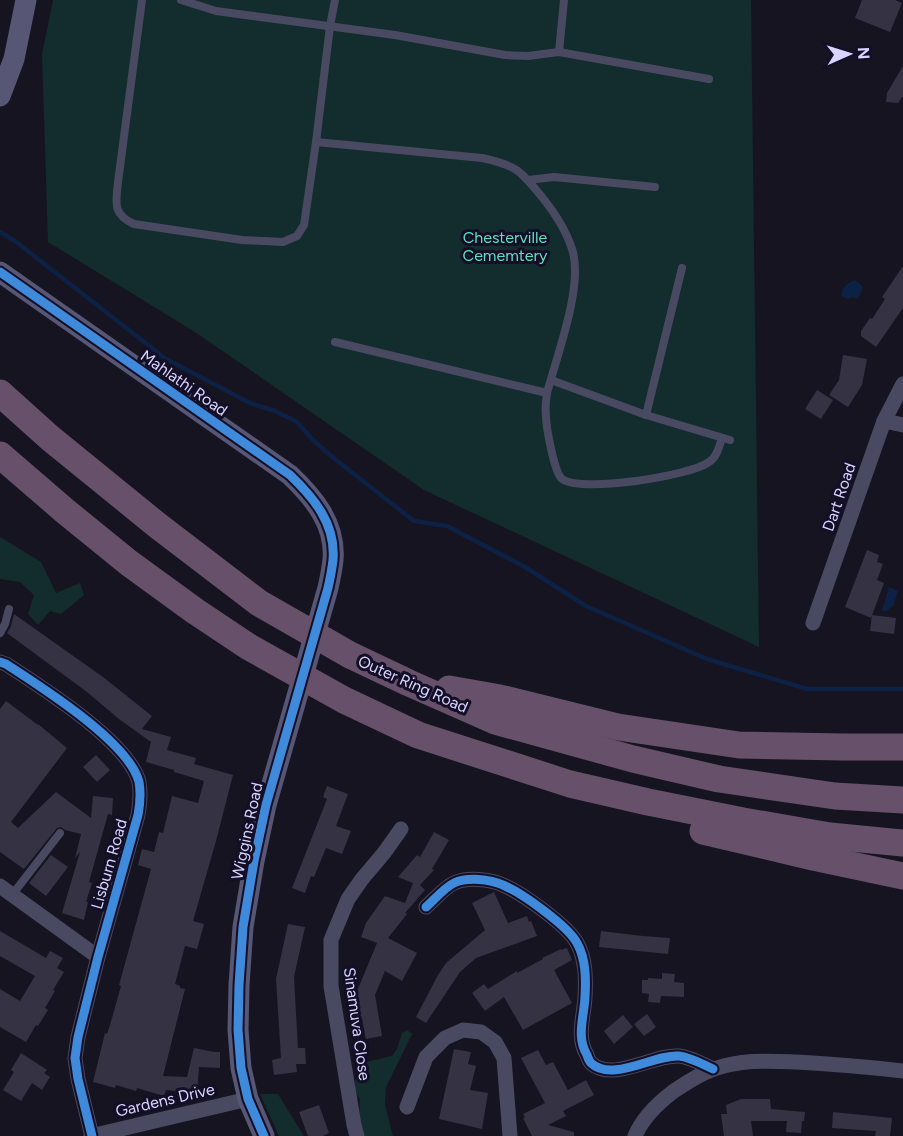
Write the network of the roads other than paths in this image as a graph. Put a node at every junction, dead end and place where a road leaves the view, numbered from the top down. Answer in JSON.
{"nodes":[{"id":1,"x":142,"y":0,"type":"edge"},
{"id":2,"x":181,"y":0,"type":"edge"},
{"id":3,"x":335,"y":0,"type":"edge"},
{"id":4,"x":564,"y":0,"type":"edge"},
{"id":5,"x":29,"y":1,"type":"edge"},
{"id":6,"x":330,"y":26,"type":"junction"},
{"id":7,"x":559,"y":52,"type":"junction"},
{"id":8,"x":709,"y":79,"type":"dead end"},
{"id":9,"x":0,"y":96,"type":"edge"},
{"id":10,"x":316,"y":142,"type":"junction"},
{"id":11,"x":528,"y":180,"type":"junction"},
{"id":12,"x":655,"y":187,"type":"dead end"},
{"id":13,"x":682,"y":268,"type":"dead end"},
{"id":14,"x":0,"y":272,"type":"edge"},
{"id":15,"x":336,"y":342,"type":"dead end"},
{"id":16,"x":550,"y":380,"type":"junction"},
{"id":17,"x":903,"y":384,"type":"edge"},
{"id":18,"x":0,"y":393,"type":"edge"},
{"id":19,"x":547,"y":393,"type":"junction"},
{"id":20,"x":646,"y":415,"type":"junction"},
{"id":21,"x":884,"y":421,"type":"junction"},
{"id":22,"x":903,"y":425,"type":"edge"},
{"id":23,"x":0,"y":455,"type":"edge"},
{"id":24,"x":332,"y":535,"type":"joint"},
{"id":25,"x":9,"y":609,"type":"dead end"},
{"id":26,"x":813,"y":623,"type":"dead end"},
{"id":27,"x":0,"y":633,"type":"edge"},
{"id":28,"x":0,"y":662,"type":"edge"},
{"id":29,"x":409,"y":683,"type":"junction"},
{"id":30,"x":903,"y":747,"type":"edge"},
{"id":31,"x":570,"y":784,"type":"junction"},
{"id":32,"x":903,"y":800,"type":"edge"},
{"id":33,"x":400,"y":829,"type":"dead end"},
{"id":34,"x":60,"y":834,"type":"dead end"},
{"id":35,"x":903,"y":843,"type":"edge"},
{"id":36,"x":903,"y":876,"type":"edge"},
{"id":37,"x":4,"y":891,"type":"edge"},
{"id":38,"x":426,"y":907,"type":"dead end"},
{"id":39,"x":98,"y":957,"type":"junction"},
{"id":40,"x":713,"y":1069,"type":"junction"},
{"id":41,"x":903,"y":1071,"type":"edge"},
{"id":42,"x":248,"y":1099,"type":"junction"},
{"id":43,"x":407,"y":1107,"type":"dead end"},
{"id":44,"x":91,"y":1136,"type":"edge"},
{"id":45,"x":264,"y":1136,"type":"edge"},
{"id":46,"x":357,"y":1136,"type":"edge"},
{"id":47,"x":510,"y":1136,"type":"edge"},
{"id":48,"x":635,"y":1136,"type":"edge"}],
"edges":[{"from":1,"to":10,"type":"lane"},
{"from":2,"to":6,"type":"lane"},
{"from":3,"to":6,"type":"lane"},
{"from":4,"to":7,"type":"lane"},
{"from":5,"to":9,"type":"street"},
{"from":6,"to":7,"type":"lane"},
{"from":6,"to":10,"type":"lane"},
{"from":7,"to":8,"type":"lane"},
{"from":10,"to":11,"type":"lane"},
{"from":11,"to":12,"type":"lane"},
{"from":11,"to":16,"type":"lane"},
{"from":13,"to":20,"type":"lane"},
{"from":14,"to":24,"type":"street","name":"Mahlathi Road"},
{"from":15,"to":19,"type":"lane"},
{"from":16,"to":19,"type":"lane"},
{"from":16,"to":20,"type":"lane"},
{"from":17,"to":21,"type":"street","name":"Dart Road"},
{"from":18,"to":29,"type":"highway","name":"Outer Ring Road"},
{"from":19,"to":20,"type":"lane"},
{"from":21,"to":22,"type":"street"},
{"from":21,"to":26,"type":"street","name":"Dart Road"},
{"from":23,"to":31,"type":"highway"},
{"from":24,"to":42,"type":"street","name":"Wiggins Road"},
{"from":25,"to":27,"type":"lane"},
{"from":28,"to":39,"type":"street","name":"Lisburn Road"},
{"from":29,"to":30,"type":"highway"},
{"from":29,"to":32,"type":"highway","name":"Outer Ring Road"},
{"from":31,"to":35,"type":"highway"},
{"from":31,"to":36,"type":"highway"},
{"from":33,"to":46,"type":"street","name":"Sinamuva Close"},
{"from":34,"to":37,"type":"lane"},
{"from":37,"to":39,"type":"street"},
{"from":38,"to":40,"type":"street"},
{"from":39,"to":44,"type":"street","name":"Lisburn Road"},
{"from":40,"to":41,"type":"street"},
{"from":40,"to":48,"type":"street"},
{"from":42,"to":44,"type":"street","name":"Gardens Drive"},
{"from":42,"to":45,"type":"street","name":"Wiggins Road"},
{"from":43,"to":47,"type":"street"}]}
